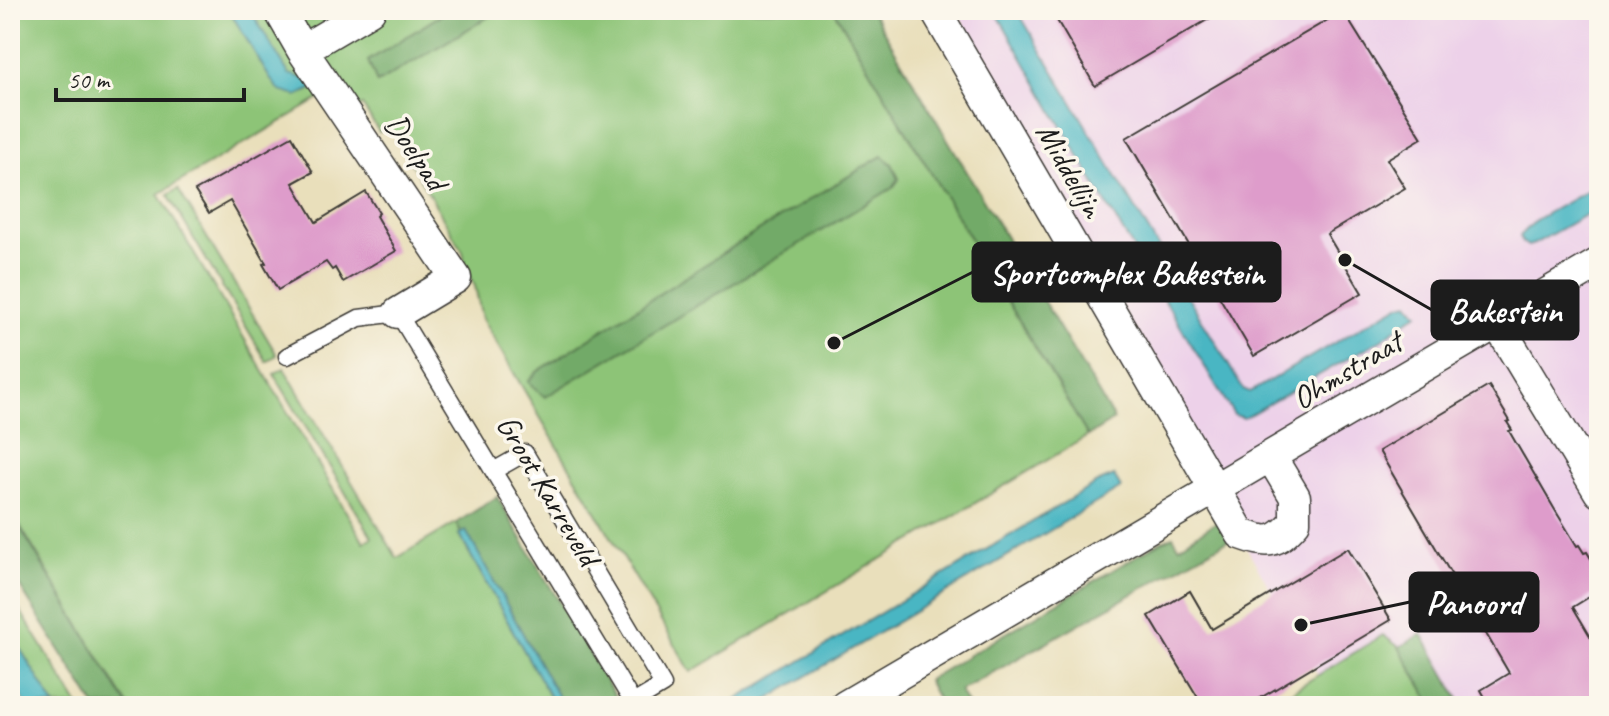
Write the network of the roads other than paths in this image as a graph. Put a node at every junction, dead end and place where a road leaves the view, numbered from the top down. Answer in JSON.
{"nodes":[{"id":1,"x":279,"y":10,"type":"edge"},
{"id":2,"x":370,"y":10,"type":"edge"},
{"id":3,"x":935,"y":10,"type":"edge"},
{"id":4,"x":302,"y":50,"type":"junction"},
{"id":5,"x":1599,"y":263,"type":"edge"},
{"id":6,"x":398,"y":313,"type":"junction"},
{"id":7,"x":1497,"y":323,"type":"junction"},
{"id":8,"x":287,"y":356,"type":"dead end"},
{"id":9,"x":1271,"y":457,"type":"junction"},
{"id":10,"x":495,"y":470,"type":"junction"},
{"id":11,"x":1215,"y":491,"type":"junction"},
{"id":12,"x":1599,"y":492,"type":"edge"},
{"id":13,"x":634,"y":704,"type":"edge"},
{"id":14,"x":845,"y":706,"type":"edge"}],
"edges":[{"from":1,"to":4,"type":"street","name":"Doelpad"},
{"from":2,"to":4,"type":"street"},
{"from":3,"to":11,"type":"street","name":"Middellijn"},
{"from":4,"to":6,"type":"street","name":"Doelpad"},
{"from":5,"to":7,"type":"street","name":"Ohmstraat"},
{"from":6,"to":8,"type":"lane"},
{"from":6,"to":10,"type":"lane","name":"Groot Karreveld"},
{"from":7,"to":9,"type":"street","name":"Ohmstraat"},
{"from":7,"to":12,"type":"street"},
{"from":9,"to":11,"type":"street","name":"Ohmstraat"},
{"from":9,"to":11,"type":"street"},
{"from":10,"to":13,"type":"lane","name":"Groot Karreveld"},
{"from":10,"to":13,"type":"lane"},
{"from":11,"to":14,"type":"street"}]}
